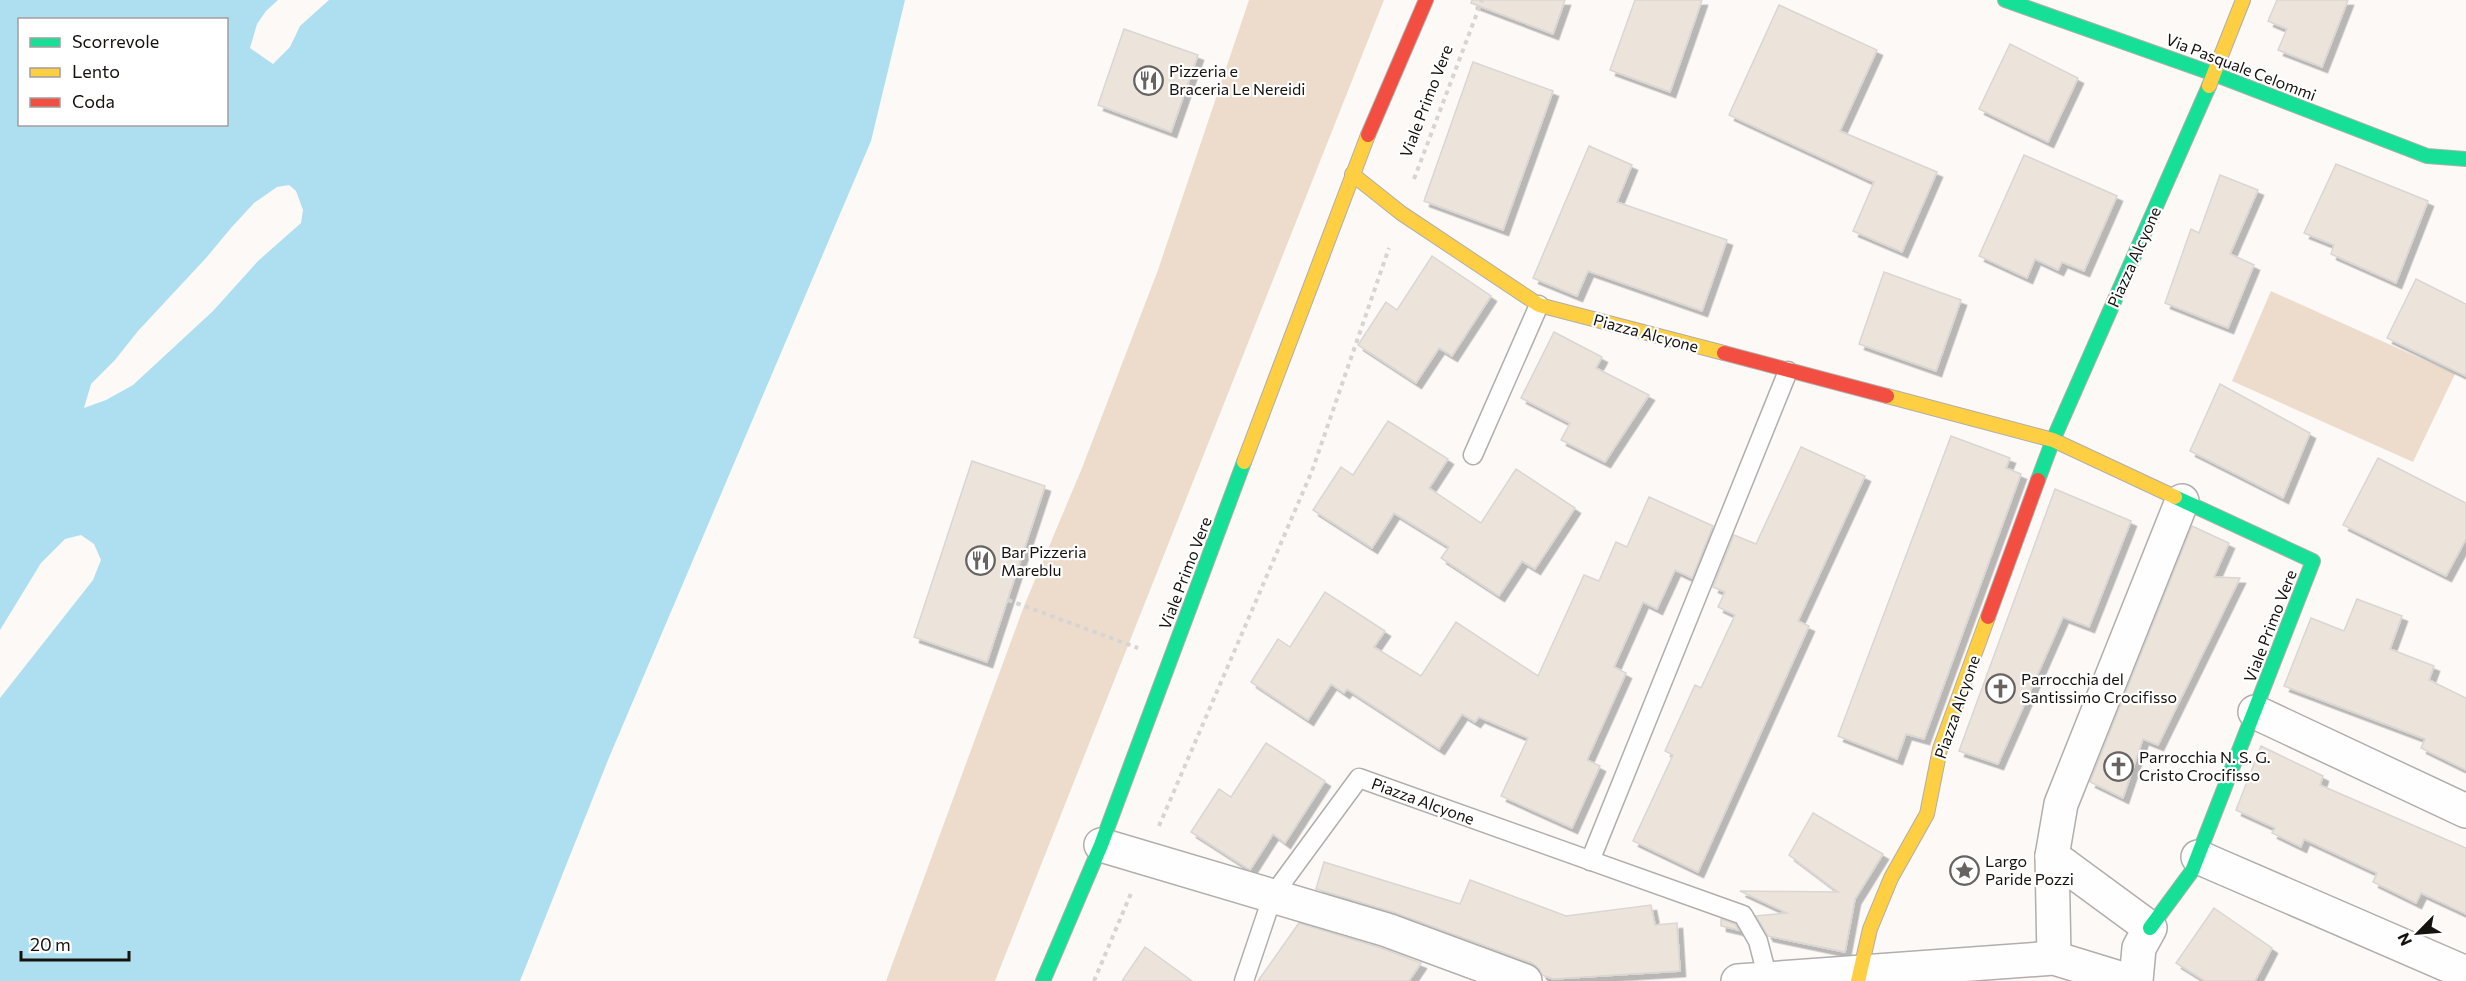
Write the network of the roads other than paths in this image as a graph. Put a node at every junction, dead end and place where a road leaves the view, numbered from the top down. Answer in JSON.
{"nodes":[{"id":1,"x":1425,"y":0,"type":"edge"},
{"id":2,"x":2005,"y":0,"type":"edge"},
{"id":3,"x":2243,"y":0,"type":"edge"},
{"id":4,"x":2214,"y":74,"type":"junction"},
{"id":5,"x":2466,"y":159,"type":"edge"},
{"id":6,"x":1352,"y":174,"type":"junction"},
{"id":7,"x":1539,"y":304,"type":"junction"},
{"id":8,"x":1788,"y":370,"type":"junction"},
{"id":9,"x":2053,"y":440,"type":"junction"},
{"id":10,"x":1473,"y":455,"type":"dead end"},
{"id":11,"x":2182,"y":501,"type":"junction"},
{"id":12,"x":2255,"y":711,"type":"junction"},
{"id":13,"x":2466,"y":811,"type":"edge"},
{"id":14,"x":1101,"y":844,"type":"junction"},
{"id":15,"x":2052,"y":856,"type":"junction"},
{"id":16,"x":2198,"y":857,"type":"junction"},
{"id":17,"x":1590,"y":861,"type":"junction"},
{"id":18,"x":1273,"y":895,"type":"junction"},
{"id":19,"x":2150,"y":928,"type":"junction"},
{"id":20,"x":2054,"y":958,"type":"junction"},
{"id":21,"x":2466,"y":973,"type":"edge"},
{"id":22,"x":1858,"y":976,"type":"edge"},
{"id":23,"x":1753,"y":980,"type":"edge"},
{"id":24,"x":1043,"y":981,"type":"edge"},
{"id":25,"x":1244,"y":981,"type":"edge"},
{"id":26,"x":1525,"y":981,"type":"edge"},
{"id":27,"x":2129,"y":981,"type":"edge"},
{"id":28,"x":2136,"y":981,"type":"edge"}],
"edges":[{"from":1,"to":6,"type":"street","name":"Viale Primo Vere"},
{"from":2,"to":4,"type":"street","name":"Via Pasquale Celommi"},
{"from":3,"to":4,"type":"street","name":"Piazza Alcyone"},
{"from":4,"to":5,"type":"street","name":"Via Pasquale Celommi"},
{"from":4,"to":9,"type":"street","name":"Piazza Alcyone"},
{"from":6,"to":7,"type":"street"},
{"from":6,"to":14,"type":"street","name":"Viale Primo Vere"},
{"from":7,"to":8,"type":"street","name":"Piazza Alcyone"},
{"from":7,"to":10,"type":"lane"},
{"from":8,"to":9,"type":"street","name":"Piazza Alcyone"},
{"from":8,"to":17,"type":"lane"},
{"from":9,"to":11,"type":"street","name":"Viale Primo Vere"},
{"from":9,"to":22,"type":"street","name":"Piazza Alcyone"},
{"from":11,"to":12,"type":"street","name":"Viale Primo Vere"},
{"from":11,"to":15,"type":"street"},
{"from":12,"to":13,"type":"street"},
{"from":12,"to":16,"type":"street","name":"Viale Primo Vere"},
{"from":14,"to":18,"type":"street"},
{"from":14,"to":24,"type":"street","name":"Viale Primo Vere"},
{"from":15,"to":19,"type":"street"},
{"from":15,"to":20,"type":"street"},
{"from":16,"to":19,"type":"street","name":"Viale Primo Vere"},
{"from":16,"to":21,"type":"street"},
{"from":17,"to":18,"type":"lane","name":"Piazza Alcyone"},
{"from":17,"to":23,"type":"lane","name":"Piazza Alcyone"},
{"from":18,"to":25,"type":"lane"},
{"from":18,"to":26,"type":"street"},
{"from":19,"to":28,"type":"street"},
{"from":20,"to":22,"type":"street","name":"Piazza Alcyone"},
{"from":20,"to":27,"type":"street","name":"Piazza Alcyone"},
{"from":22,"to":23,"type":"street","name":"Piazza Alcyone"}]}
